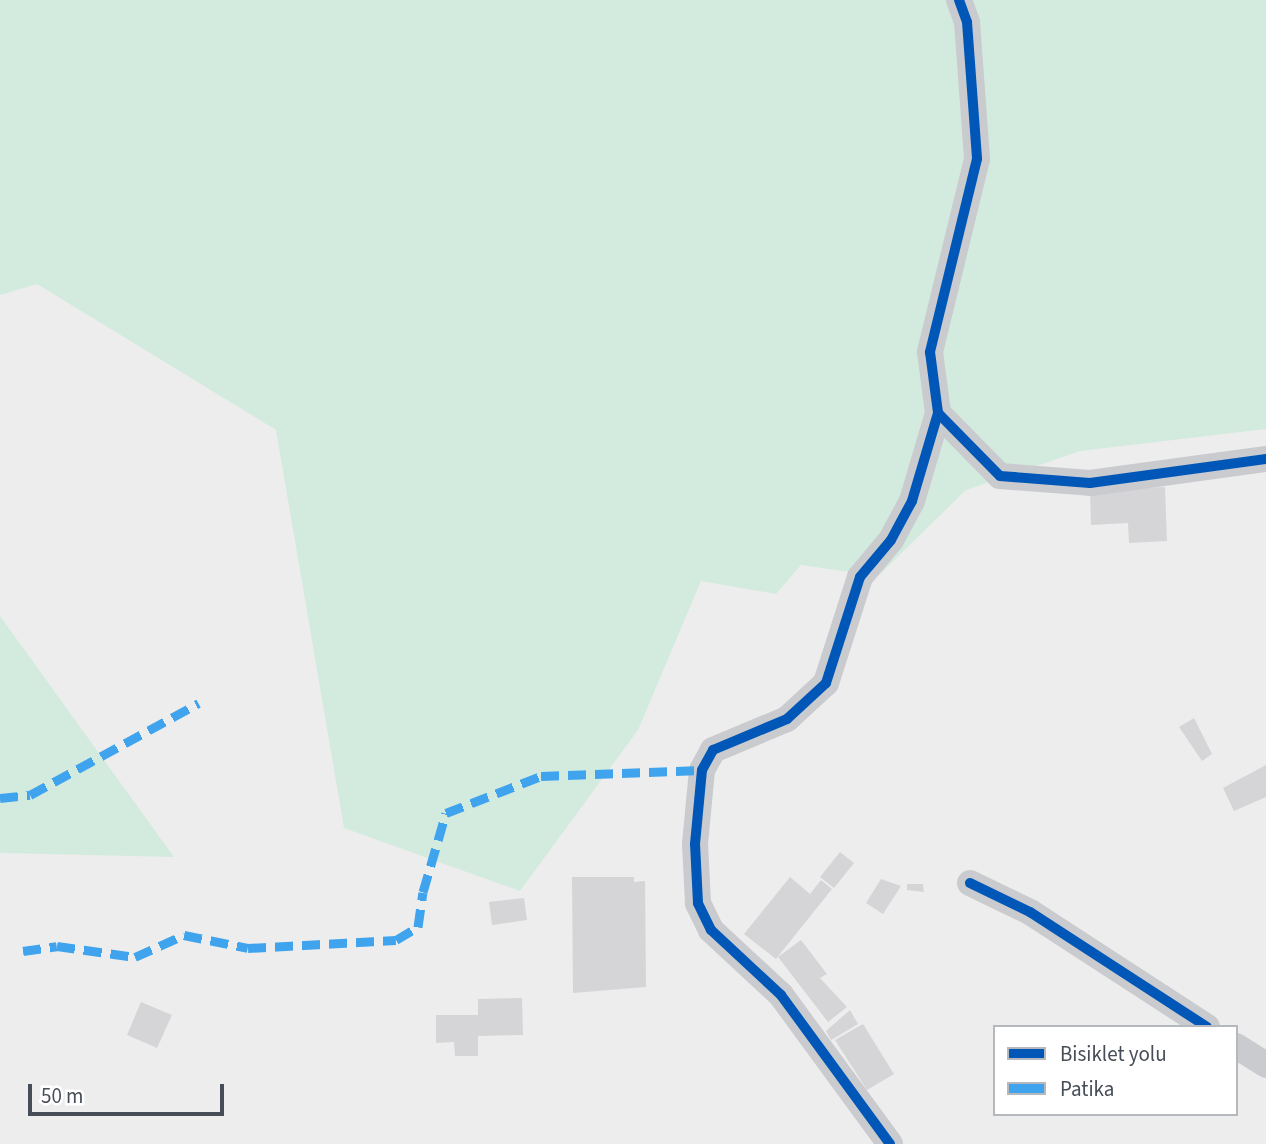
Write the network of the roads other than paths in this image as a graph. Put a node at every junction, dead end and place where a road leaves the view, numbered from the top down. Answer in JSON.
{"nodes":[{"id":1,"x":959,"y":0,"type":"edge"},
{"id":2,"x":939,"y":414,"type":"junction"},
{"id":3,"x":1266,"y":459,"type":"edge"},
{"id":4,"x":970,"y":883,"type":"dead end"},
{"id":5,"x":1204,"y":1025,"type":"edge"},
{"id":6,"x":1238,"y":1047,"type":"edge"},
{"id":7,"x":1266,"y":1065,"type":"edge"},
{"id":8,"x":890,"y":1144,"type":"edge"}],
"edges":[{"from":1,"to":2,"type":"street"},
{"from":2,"to":3,"type":"street"},
{"from":2,"to":8,"type":"street"},
{"from":4,"to":5,"type":"street"},
{"from":6,"to":7,"type":"street"}]}
